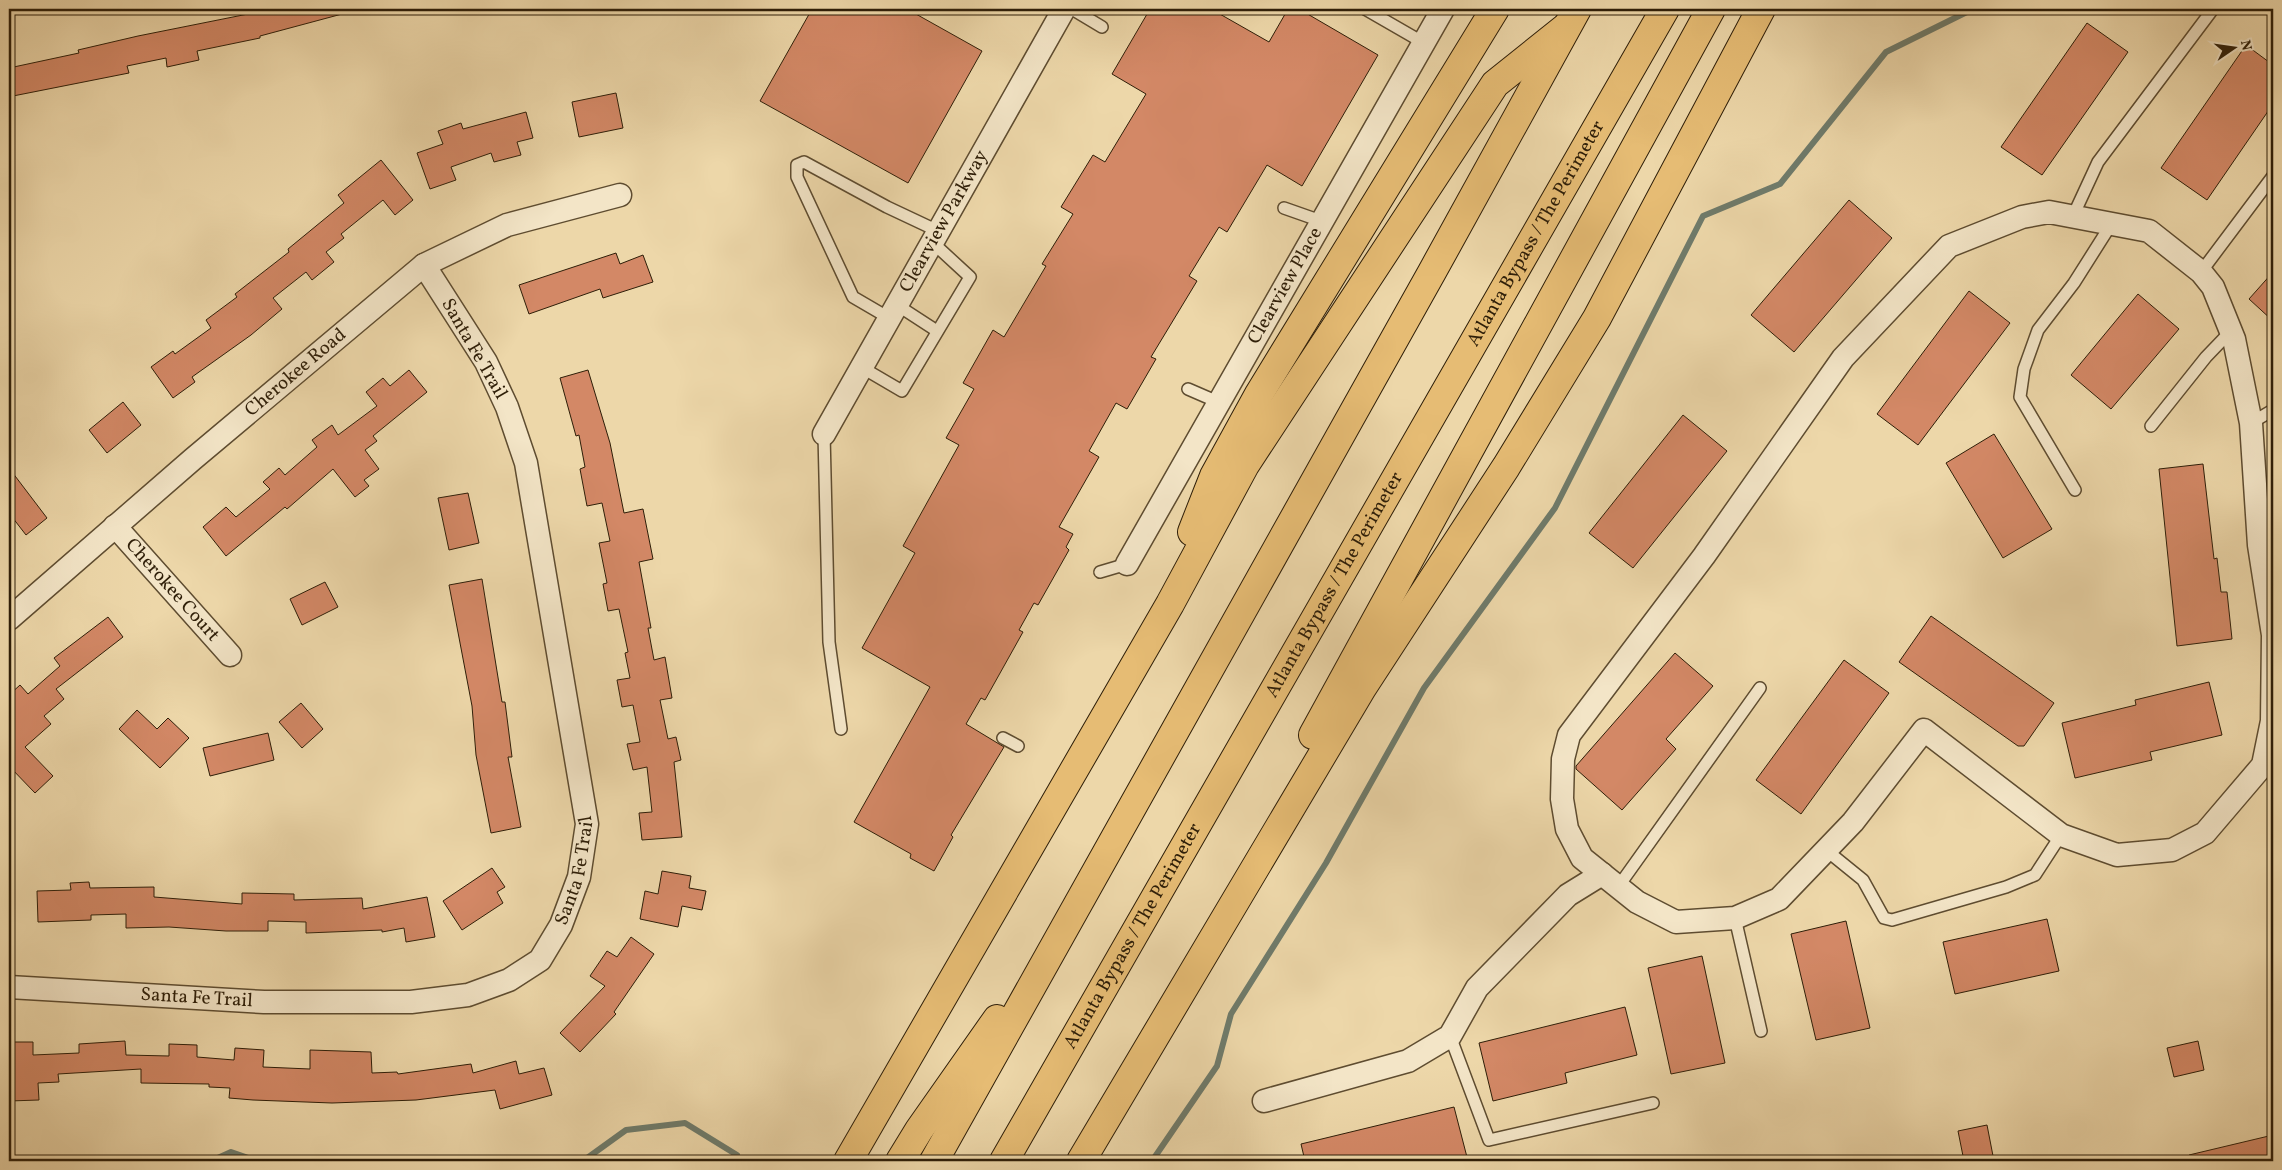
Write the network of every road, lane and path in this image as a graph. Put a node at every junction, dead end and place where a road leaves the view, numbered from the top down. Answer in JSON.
{"nodes":[{"id":1,"x":1064,"y":9,"type":"edge"},
{"id":2,"x":1072,"y":9,"type":"edge"},
{"id":3,"x":1365,"y":9,"type":"edge"},
{"id":4,"x":1444,"y":9,"type":"edge"},
{"id":5,"x":1496,"y":9,"type":"edge"},
{"id":6,"x":1665,"y":9,"type":"edge"},
{"id":7,"x":1711,"y":9,"type":"edge"},
{"id":8,"x":1761,"y":9,"type":"edge"},
{"id":9,"x":2213,"y":9,"type":"edge"},
{"id":10,"x":1571,"y":18,"type":"edge"},
{"id":11,"x":1102,"y":27,"type":"dead end"},
{"id":12,"x":1424,"y":43,"type":"junction"},
{"id":13,"x":2273,"y":176,"type":"edge"},
{"id":14,"x":620,"y":195,"type":"dead end"},
{"id":15,"x":1284,"y":208,"type":"dead end"},
{"id":16,"x":2073,"y":216,"type":"junction"},
{"id":17,"x":1321,"y":221,"type":"junction"},
{"id":18,"x":2112,"y":223,"type":"junction"},
{"id":19,"x":935,"y":236,"type":"junction"},
{"id":20,"x":424,"y":265,"type":"junction"},
{"id":21,"x":2201,"y":272,"type":"junction"},
{"id":22,"x":893,"y":311,"type":"junction"},
{"id":23,"x":938,"y":331,"type":"junction"},
{"id":24,"x":2230,"y":331,"type":"junction"},
{"id":25,"x":861,"y":367,"type":"junction"},
{"id":26,"x":1188,"y":389,"type":"dead end"},
{"id":27,"x":1218,"y":402,"type":"junction"},
{"id":28,"x":2273,"y":410,"type":"edge"},
{"id":29,"x":2251,"y":423,"type":"junction"},
{"id":30,"x":2151,"y":426,"type":"dead end"},
{"id":31,"x":824,"y":434,"type":"joint"},
{"id":32,"x":2075,"y":490,"type":"dead end"},
{"id":33,"x":2273,"y":525,"type":"edge"},
{"id":34,"x":115,"y":526,"type":"junction"},
{"id":35,"x":2259,"y":545,"type":"junction"},
{"id":36,"x":1127,"y":564,"type":"joint"},
{"id":37,"x":1100,"y":572,"type":"dead end"},
{"id":38,"x":2269,"y":581,"type":"edge"},
{"id":39,"x":1170,"y":604,"type":"junction"},
{"id":40,"x":11,"y":610,"type":"edge"},
{"id":41,"x":230,"y":655,"type":"dead end"},
{"id":42,"x":1760,"y":688,"type":"dead end"},
{"id":43,"x":840,"y":729,"type":"dead end"},
{"id":44,"x":1003,"y":738,"type":"dead end"},
{"id":45,"x":1018,"y":746,"type":"dead end"},
{"id":46,"x":2061,"y":835,"type":"junction"},
{"id":47,"x":1826,"y":850,"type":"junction"},
{"id":48,"x":1093,"y":880,"type":"junction"},
{"id":49,"x":1610,"y":880,"type":"junction"},
{"id":50,"x":1735,"y":918,"type":"junction"},
{"id":51,"x":9,"y":987,"type":"edge"},
{"id":52,"x":1170,"y":1012,"type":"junction"},
{"id":53,"x":1761,"y":1031,"type":"dead end"},
{"id":54,"x":1450,"y":1036,"type":"junction"},
{"id":55,"x":885,"y":1096,"type":"junction"},
{"id":56,"x":1264,"y":1101,"type":"dead end"},
{"id":57,"x":1652,"y":1103,"type":"dead end"},
{"id":58,"x":838,"y":1161,"type":"edge"},
{"id":59,"x":848,"y":1161,"type":"edge"},
{"id":60,"x":900,"y":1161,"type":"edge"},
{"id":61,"x":934,"y":1161,"type":"edge"},
{"id":62,"x":1004,"y":1161,"type":"edge"},
{"id":63,"x":1081,"y":1161,"type":"edge"}],
"edges":[{"from":1,"to":19,"type":"street","name":"Clearview Parkway"},
{"from":2,"to":11,"type":"lane"},
{"from":3,"to":12,"type":"lane"},
{"from":4,"to":12,"type":"street","name":"Clearview Place"},
{"from":5,"to":39,"type":"highway"},
{"from":6,"to":62,"type":"highway","name":"Atlanta Bypass / The Perimeter"},
{"from":7,"to":52,"type":"highway"},
{"from":8,"to":52,"type":"highway"},
{"from":9,"to":16,"type":"lane"},
{"from":10,"to":39,"type":"highway"},
{"from":10,"to":48,"type":"highway"},
{"from":12,"to":17,"type":"street","name":"Clearview Place"},
{"from":13,"to":21,"type":"lane"},
{"from":14,"to":20,"type":"street","name":"Cherokee Road"},
{"from":15,"to":17,"type":"lane"},
{"from":16,"to":18,"type":"street"},
{"from":16,"to":49,"type":"street"},
{"from":17,"to":27,"type":"street","name":"Clearview Place"},
{"from":18,"to":21,"type":"street"},
{"from":18,"to":32,"type":"lane"},
{"from":19,"to":22,"type":"street","name":"Clearview Parkway"},
{"from":19,"to":22,"type":"lane"},
{"from":19,"to":23,"type":"lane"},
{"from":20,"to":34,"type":"street","name":"Cherokee Road"},
{"from":20,"to":51,"type":"street","name":"Santa Fe Trail"},
{"from":21,"to":24,"type":"street"},
{"from":22,"to":23,"type":"lane"},
{"from":22,"to":25,"type":"street","name":"Clearview Parkway"},
{"from":23,"to":25,"type":"lane"},
{"from":24,"to":29,"type":"street"},
{"from":24,"to":30,"type":"lane"},
{"from":25,"to":31,"type":"street","name":"Clearview Parkway"},
{"from":26,"to":27,"type":"lane"},
{"from":27,"to":36,"type":"street","name":"Clearview Place"},
{"from":28,"to":29,"type":"lane"},
{"from":29,"to":35,"type":"street"},
{"from":31,"to":43,"type":"lane"},
{"from":33,"to":35,"type":"street"},
{"from":34,"to":40,"type":"street","name":"Cherokee Road"},
{"from":34,"to":41,"type":"street","name":"Cherokee Court"},
{"from":35,"to":38,"type":"street"},
{"from":36,"to":37,"type":"lane"},
{"from":38,"to":46,"type":"street"},
{"from":39,"to":55,"type":"highway"},
{"from":42,"to":49,"type":"lane"},
{"from":44,"to":45,"type":"lane"},
{"from":46,"to":47,"type":"lane"},
{"from":46,"to":47,"type":"street"},
{"from":47,"to":50,"type":"street"},
{"from":48,"to":60,"type":"highway"},
{"from":48,"to":61,"type":"highway"},
{"from":49,"to":50,"type":"street"},
{"from":49,"to":54,"type":"street"},
{"from":50,"to":53,"type":"lane"},
{"from":52,"to":63,"type":"highway"},
{"from":54,"to":56,"type":"street"},
{"from":54,"to":57,"type":"lane"},
{"from":55,"to":58,"type":"highway"},
{"from":55,"to":59,"type":"highway"}]}
